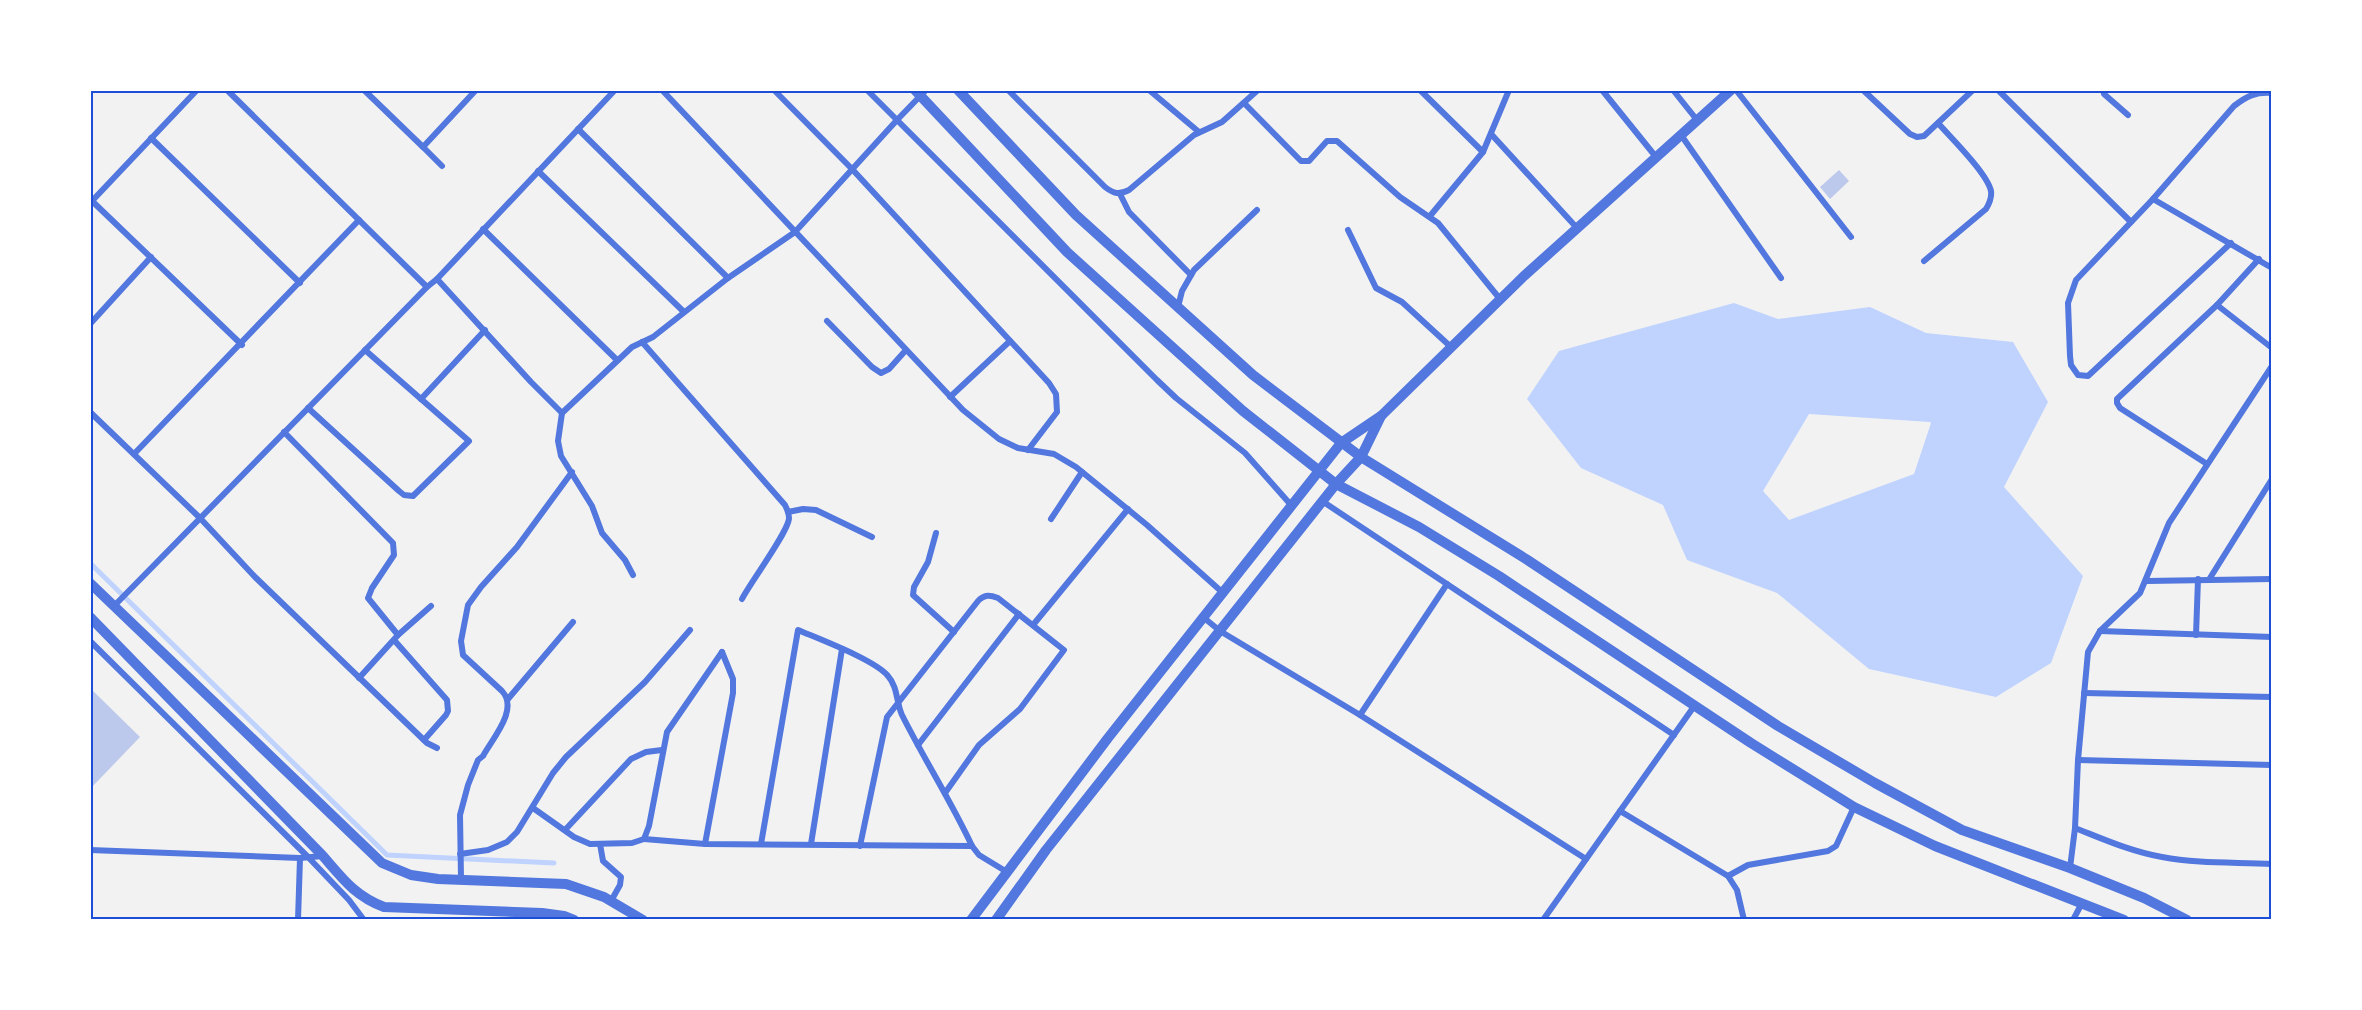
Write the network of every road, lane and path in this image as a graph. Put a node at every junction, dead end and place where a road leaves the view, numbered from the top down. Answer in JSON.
{"nodes":[{"id":1,"x":197,"y":90,"type":"edge"},
{"id":2,"x":227,"y":90,"type":"edge"},
{"id":3,"x":365,"y":90,"type":"edge"},
{"id":4,"x":476,"y":90,"type":"edge"},
{"id":5,"x":615,"y":90,"type":"edge"},
{"id":6,"x":662,"y":90,"type":"edge"},
{"id":7,"x":774,"y":90,"type":"edge"},
{"id":8,"x":867,"y":90,"type":"edge"},
{"id":9,"x":958,"y":90,"type":"edge"},
{"id":10,"x":1008,"y":90,"type":"edge"},
{"id":11,"x":1149,"y":90,"type":"edge"},
{"id":12,"x":1258,"y":90,"type":"edge"},
{"id":13,"x":1420,"y":90,"type":"edge"},
{"id":14,"x":1509,"y":90,"type":"edge"},
{"id":15,"x":1602,"y":90,"type":"edge"},
{"id":16,"x":1673,"y":90,"type":"edge"},
{"id":17,"x":1731,"y":90,"type":"edge"},
{"id":18,"x":1736,"y":90,"type":"edge"},
{"id":19,"x":1863,"y":90,"type":"edge"},
{"id":20,"x":1973,"y":90,"type":"edge"},
{"id":21,"x":1998,"y":90,"type":"edge"},
{"id":22,"x":2103,"y":90,"type":"edge"},
{"id":23,"x":2240,"y":90,"type":"edge"},
{"id":24,"x":920,"y":92,"type":"edge"},
{"id":25,"x":2272,"y":93,"type":"edge"},
{"id":26,"x":2245,"y":97,"type":"junction"},
{"id":27,"x":1244,"y":103,"type":"junction"},
{"id":28,"x":2128,"y":115,"type":"dead end"},
{"id":29,"x":897,"y":120,"type":"junction"},
{"id":30,"x":1697,"y":120,"type":"junction"},
{"id":31,"x":1938,"y":123,"type":"junction"},
{"id":32,"x":578,"y":129,"type":"junction"},
{"id":33,"x":1199,"y":132,"type":"junction"},
{"id":34,"x":1492,"y":135,"type":"junction"},
{"id":35,"x":1681,"y":135,"type":"junction"},
{"id":36,"x":151,"y":138,"type":"junction"},
{"id":37,"x":423,"y":147,"type":"junction"},
{"id":38,"x":1483,"y":152,"type":"junction"},
{"id":39,"x":1656,"y":157,"type":"junction"},
{"id":40,"x":442,"y":166,"type":"dead end"},
{"id":41,"x":852,"y":169,"type":"junction"},
{"id":42,"x":538,"y":171,"type":"junction"},
{"id":43,"x":1120,"y":194,"type":"junction"},
{"id":44,"x":2153,"y":199,"type":"junction"},
{"id":45,"x":91,"y":202,"type":"edge"},
{"id":46,"x":1257,"y":210,"type":"dead end"},
{"id":47,"x":1430,"y":216,"type":"junction"},
{"id":48,"x":359,"y":220,"type":"junction"},
{"id":49,"x":2131,"y":222,"type":"junction"},
{"id":50,"x":1577,"y":228,"type":"junction"},
{"id":51,"x":483,"y":230,"type":"junction"},
{"id":52,"x":1348,"y":230,"type":"dead end"},
{"id":53,"x":795,"y":232,"type":"junction"},
{"id":54,"x":1851,"y":237,"type":"dead end"},
{"id":55,"x":2231,"y":243,"type":"junction"},
{"id":56,"x":151,"y":258,"type":"junction"},
{"id":57,"x":2259,"y":259,"type":"junction"},
{"id":58,"x":1924,"y":261,"type":"dead end"},
{"id":59,"x":2272,"y":268,"type":"edge"},
{"id":60,"x":1191,"y":275,"type":"junction"},
{"id":61,"x":728,"y":278,"type":"junction"},
{"id":62,"x":1781,"y":278,"type":"dead end"},
{"id":63,"x":437,"y":279,"type":"junction"},
{"id":64,"x":300,"y":283,"type":"junction"},
{"id":65,"x":427,"y":287,"type":"junction"},
{"id":66,"x":1500,"y":299,"type":"junction"},
{"id":67,"x":2217,"y":305,"type":"junction"},
{"id":68,"x":1178,"y":307,"type":"junction"},
{"id":69,"x":684,"y":312,"type":"junction"},
{"id":70,"x":827,"y":321,"type":"dead end"},
{"id":71,"x":90,"y":324,"type":"edge"},
{"id":72,"x":485,"y":330,"type":"junction"},
{"id":73,"x":1010,"y":341,"type":"junction"},
{"id":74,"x":642,"y":342,"type":"junction"},
{"id":75,"x":242,"y":345,"type":"junction"},
{"id":76,"x":1451,"y":347,"type":"junction"},
{"id":77,"x":2272,"y":348,"type":"edge"},
{"id":78,"x":365,"y":350,"type":"junction"},
{"id":79,"x":906,"y":350,"type":"junction"},
{"id":80,"x":617,"y":360,"type":"junction"},
{"id":81,"x":2272,"y":366,"type":"edge"},
{"id":82,"x":950,"y":397,"type":"junction"},
{"id":83,"x":421,"y":399,"type":"junction"},
{"id":84,"x":308,"y":408,"type":"junction"},
{"id":85,"x":90,"y":412,"type":"edge"},
{"id":86,"x":562,"y":413,"type":"junction"},
{"id":87,"x":1381,"y":416,"type":"junction"},
{"id":88,"x":284,"y":432,"type":"junction"},
{"id":89,"x":1341,"y":442,"type":"junction"},
{"id":90,"x":1028,"y":450,"type":"junction"},
{"id":91,"x":134,"y":454,"type":"junction"},
{"id":92,"x":1361,"y":457,"type":"junction"},
{"id":93,"x":2207,"y":464,"type":"junction"},
{"id":94,"x":1318,"y":470,"type":"junction"},
{"id":95,"x":572,"y":472,"type":"junction"},
{"id":96,"x":1082,"y":472,"type":"junction"},
{"id":97,"x":2272,"y":479,"type":"edge"},
{"id":98,"x":1336,"y":484,"type":"junction"},
{"id":99,"x":1322,"y":501,"type":"junction"},
{"id":100,"x":1291,"y":505,"type":"junction"},
{"id":101,"x":1128,"y":509,"type":"junction"},
{"id":102,"x":788,"y":512,"type":"junction"},
{"id":103,"x":200,"y":518,"type":"junction"},
{"id":104,"x":1051,"y":519,"type":"dead end"},
{"id":105,"x":936,"y":532,"type":"dead end"},
{"id":106,"x":872,"y":537,"type":"dead end"},
{"id":107,"x":633,"y":574,"type":"dead end"},
{"id":108,"x":2210,"y":578,"type":"junction"},
{"id":109,"x":2198,"y":579,"type":"junction"},
{"id":110,"x":2272,"y":579,"type":"edge"},
{"id":111,"x":2147,"y":581,"type":"junction"},
{"id":112,"x":90,"y":583,"type":"edge"},
{"id":113,"x":1447,"y":584,"type":"junction"},
{"id":114,"x":1222,"y":592,"type":"junction"},
{"id":115,"x":742,"y":599,"type":"dead end"},
{"id":116,"x":114,"y":606,"type":"junction"},
{"id":117,"x":430,"y":606,"type":"dead end"},
{"id":118,"x":1019,"y":614,"type":"junction"},
{"id":119,"x":90,"y":617,"type":"edge"},
{"id":120,"x":1203,"y":617,"type":"junction"},
{"id":121,"x":573,"y":622,"type":"dead end"},
{"id":122,"x":1033,"y":625,"type":"junction"},
{"id":123,"x":690,"y":630,"type":"dead end"},
{"id":124,"x":1220,"y":631,"type":"junction"},
{"id":125,"x":2100,"y":631,"type":"junction"},
{"id":126,"x":954,"y":632,"type":"junction"},
{"id":127,"x":2196,"y":635,"type":"junction"},
{"id":128,"x":396,"y":638,"type":"junction"},
{"id":129,"x":2272,"y":638,"type":"edge"},
{"id":130,"x":90,"y":641,"type":"edge"},
{"id":131,"x":842,"y":649,"type":"junction"},
{"id":132,"x":359,"y":678,"type":"junction"},
{"id":133,"x":2084,"y":693,"type":"junction"},
{"id":134,"x":2272,"y":697,"type":"edge"},
{"id":135,"x":508,"y":699,"type":"junction"},
{"id":136,"x":897,"y":704,"type":"junction"},
{"id":137,"x":1695,"y":704,"type":"junction"},
{"id":138,"x":1360,"y":715,"type":"junction"},
{"id":139,"x":1674,"y":735,"type":"junction"},
{"id":140,"x":423,"y":740,"type":"junction"},
{"id":141,"x":918,"y":745,"type":"junction"},
{"id":142,"x":437,"y":748,"type":"dead end"},
{"id":143,"x":662,"y":750,"type":"junction"},
{"id":144,"x":2078,"y":760,"type":"junction"},
{"id":145,"x":2272,"y":765,"type":"edge"},
{"id":146,"x":945,"y":793,"type":"junction"},
{"id":147,"x":1854,"y":807,"type":"junction"},
{"id":148,"x":533,"y":808,"type":"junction"},
{"id":149,"x":1620,"y":811,"type":"junction"},
{"id":150,"x":2075,"y":828,"type":"junction"},
{"id":151,"x":565,"y":830,"type":"junction"},
{"id":152,"x":644,"y":839,"type":"junction"},
{"id":153,"x":600,"y":844,"type":"junction"},
{"id":154,"x":705,"y":844,"type":"junction"},
{"id":155,"x":761,"y":844,"type":"junction"},
{"id":156,"x":811,"y":844,"type":"junction"},
{"id":157,"x":860,"y":846,"type":"junction"},
{"id":158,"x":972,"y":846,"type":"junction"},
{"id":159,"x":90,"y":850,"type":"edge"},
{"id":160,"x":460,"y":854,"type":"junction"},
{"id":161,"x":323,"y":856,"type":"junction"},
{"id":162,"x":308,"y":857,"type":"junction"},
{"id":163,"x":300,"y":858,"type":"junction"},
{"id":164,"x":1586,"y":859,"type":"junction"},
{"id":165,"x":2272,"y":864,"type":"edge"},
{"id":166,"x":2070,"y":868,"type":"junction"},
{"id":167,"x":1007,"y":872,"type":"junction"},
{"id":168,"x":1728,"y":876,"type":"junction"},
{"id":169,"x":462,"y":879,"type":"junction"},
{"id":170,"x":611,"y":901,"type":"junction"},
{"id":171,"x":2082,"y":903,"type":"junction"},
{"id":172,"x":298,"y":920,"type":"edge"},
{"id":173,"x":364,"y":920,"type":"edge"},
{"id":174,"x":574,"y":920,"type":"edge"},
{"id":175,"x":643,"y":920,"type":"edge"},
{"id":176,"x":971,"y":920,"type":"edge"},
{"id":177,"x":996,"y":920,"type":"edge"},
{"id":178,"x":1543,"y":920,"type":"edge"},
{"id":179,"x":1744,"y":920,"type":"edge"},
{"id":180,"x":2073,"y":920,"type":"edge"},
{"id":181,"x":2124,"y":920,"type":"edge"},
{"id":182,"x":2187,"y":920,"type":"edge"}],
"edges":[{"from":1,"to":36,"type":"street"},
{"from":2,"to":48,"type":"street"},
{"from":3,"to":37,"type":"street"},
{"from":4,"to":37,"type":"street"},
{"from":5,"to":32,"type":"street"},
{"from":6,"to":53,"type":"street"},
{"from":7,"to":41,"type":"street"},
{"from":8,"to":29,"type":"street"},
{"from":9,"to":68,"type":"street"},
{"from":10,"to":43,"type":"street"},
{"from":11,"to":33,"type":"street"},
{"from":12,"to":27,"type":"street"},
{"from":13,"to":38,"type":"street"},
{"from":14,"to":34,"type":"street"},
{"from":15,"to":39,"type":"street"},
{"from":16,"to":30,"type":"street"},
{"from":17,"to":30,"type":"street"},
{"from":18,"to":54,"type":"street"},
{"from":19,"to":31,"type":"street"},
{"from":20,"to":31,"type":"street"},
{"from":21,"to":49,"type":"street"},
{"from":22,"to":28,"type":"street"},
{"from":23,"to":26,"type":"street"},
{"from":24,"to":29,"type":"street"},
{"from":24,"to":94,"type":"street"},
{"from":25,"to":26,"type":"street"},
{"from":26,"to":44,"type":"street"},
{"from":27,"to":33,"type":"street"},
{"from":27,"to":47,"type":"street"},
{"from":29,"to":41,"type":"street"},
{"from":29,"to":100,"type":"street"},
{"from":30,"to":35,"type":"street"},
{"from":31,"to":58,"type":"street"},
{"from":32,"to":42,"type":"street"},
{"from":32,"to":61,"type":"street"},
{"from":33,"to":43,"type":"street"},
{"from":34,"to":38,"type":"street"},
{"from":34,"to":50,"type":"street"},
{"from":35,"to":39,"type":"street"},
{"from":35,"to":62,"type":"street"},
{"from":36,"to":45,"type":"street"},
{"from":36,"to":64,"type":"street"},
{"from":37,"to":40,"type":"street"},
{"from":38,"to":47,"type":"street"},
{"from":39,"to":50,"type":"street"},
{"from":41,"to":53,"type":"street"},
{"from":41,"to":73,"type":"street"},
{"from":42,"to":51,"type":"street"},
{"from":42,"to":69,"type":"street"},
{"from":43,"to":60,"type":"street"},
{"from":44,"to":49,"type":"street"},
{"from":44,"to":55,"type":"street"},
{"from":45,"to":56,"type":"street"},
{"from":46,"to":60,"type":"street"},
{"from":47,"to":66,"type":"street"},
{"from":48,"to":64,"type":"street"},
{"from":48,"to":65,"type":"street"},
{"from":49,"to":55,"type":"street"},
{"from":50,"to":66,"type":"street"},
{"from":51,"to":63,"type":"street"},
{"from":51,"to":80,"type":"street"},
{"from":52,"to":76,"type":"street"},
{"from":53,"to":61,"type":"street"},
{"from":53,"to":79,"type":"street"},
{"from":55,"to":57,"type":"street"},
{"from":56,"to":71,"type":"street"},
{"from":56,"to":75,"type":"street"},
{"from":57,"to":59,"type":"street"},
{"from":57,"to":67,"type":"street"},
{"from":60,"to":68,"type":"street"},
{"from":61,"to":69,"type":"street"},
{"from":63,"to":65,"type":"street"},
{"from":63,"to":72,"type":"street"},
{"from":64,"to":75,"type":"street"},
{"from":65,"to":78,"type":"street"},
{"from":66,"to":76,"type":"street"},
{"from":67,"to":77,"type":"street"},
{"from":67,"to":93,"type":"street"},
{"from":68,"to":89,"type":"street"},
{"from":69,"to":74,"type":"street"},
{"from":70,"to":79,"type":"street"},
{"from":72,"to":83,"type":"street"},
{"from":72,"to":86,"type":"street"},
{"from":73,"to":82,"type":"street"},
{"from":73,"to":90,"type":"street"},
{"from":74,"to":80,"type":"street"},
{"from":74,"to":102,"type":"street"},
{"from":75,"to":91,"type":"street"},
{"from":76,"to":87,"type":"street"},
{"from":78,"to":83,"type":"street"},
{"from":78,"to":84,"type":"street"},
{"from":79,"to":82,"type":"street"},
{"from":80,"to":86,"type":"street"},
{"from":81,"to":93,"type":"street"},
{"from":82,"to":90,"type":"street"},
{"from":83,"to":84,"type":"street"},
{"from":84,"to":88,"type":"street"},
{"from":85,"to":91,"type":"street"},
{"from":86,"to":95,"type":"street"},
{"from":87,"to":89,"type":"street"},
{"from":87,"to":92,"type":"street"},
{"from":88,"to":103,"type":"street"},
{"from":88,"to":128,"type":"street"},
{"from":89,"to":92,"type":"street"},
{"from":89,"to":94,"type":"street"},
{"from":90,"to":96,"type":"street"},
{"from":91,"to":103,"type":"street"},
{"from":92,"to":98,"type":"street"},
{"from":92,"to":166,"type":"street"},
{"from":93,"to":111,"type":"street"},
{"from":94,"to":98,"type":"street"},
{"from":94,"to":100,"type":"street"},
{"from":95,"to":107,"type":"street"},
{"from":95,"to":135,"type":"street"},
{"from":96,"to":101,"type":"street"},
{"from":96,"to":104,"type":"street"},
{"from":97,"to":108,"type":"street"},
{"from":98,"to":99,"type":"street"},
{"from":98,"to":137,"type":"street"},
{"from":99,"to":113,"type":"street"},
{"from":99,"to":124,"type":"street"},
{"from":100,"to":114,"type":"street"},
{"from":101,"to":114,"type":"street"},
{"from":101,"to":122,"type":"street"},
{"from":102,"to":106,"type":"street"},
{"from":102,"to":115,"type":"street"},
{"from":103,"to":116,"type":"street"},
{"from":103,"to":132,"type":"street"},
{"from":105,"to":126,"type":"street"},
{"from":108,"to":109,"type":"street"},
{"from":108,"to":110,"type":"street"},
{"from":109,"to":111,"type":"street"},
{"from":109,"to":127,"type":"street"},
{"from":111,"to":125,"type":"street"},
{"from":112,"to":116,"type":"street"},
{"from":113,"to":138,"type":"street"},
{"from":113,"to":139,"type":"street"},
{"from":114,"to":120,"type":"street"},
{"from":116,"to":169,"type":"street"},
{"from":117,"to":128,"type":"street"},
{"from":118,"to":122,"type":"street"},
{"from":118,"to":126,"type":"street"},
{"from":118,"to":141,"type":"street"},
{"from":119,"to":161,"type":"street"},
{"from":120,"to":124,"type":"street"},
{"from":120,"to":167,"type":"street"},
{"from":121,"to":135,"type":"street"},
{"from":122,"to":146,"type":"street"},
{"from":123,"to":148,"type":"street"},
{"from":124,"to":138,"type":"street"},
{"from":124,"to":177,"type":"street"},
{"from":125,"to":127,"type":"street"},
{"from":125,"to":133,"type":"street"},
{"from":126,"to":136,"type":"street"},
{"from":127,"to":129,"type":"street"},
{"from":128,"to":132,"type":"street"},
{"from":128,"to":140,"type":"street"},
{"from":130,"to":162,"type":"street"},
{"from":131,"to":136,"type":"street"},
{"from":131,"to":155,"type":"street"},
{"from":131,"to":156,"type":"street"},
{"from":132,"to":140,"type":"street"},
{"from":133,"to":134,"type":"street"},
{"from":133,"to":144,"type":"street"},
{"from":135,"to":160,"type":"street"},
{"from":136,"to":141,"type":"street"},
{"from":136,"to":157,"type":"street"},
{"from":137,"to":139,"type":"street"},
{"from":137,"to":147,"type":"street"},
{"from":138,"to":164,"type":"street"},
{"from":139,"to":149,"type":"street"},
{"from":140,"to":142,"type":"street"},
{"from":141,"to":146,"type":"street"},
{"from":143,"to":151,"type":"street"},
{"from":143,"to":152,"type":"street"},
{"from":143,"to":154,"type":"street"},
{"from":144,"to":145,"type":"street"},
{"from":144,"to":150,"type":"street"},
{"from":146,"to":158,"type":"street"},
{"from":147,"to":168,"type":"street"},
{"from":147,"to":171,"type":"street"},
{"from":148,"to":151,"type":"street"},
{"from":148,"to":160,"type":"street"},
{"from":149,"to":164,"type":"street"},
{"from":149,"to":168,"type":"street"},
{"from":150,"to":165,"type":"street"},
{"from":150,"to":166,"type":"street"},
{"from":151,"to":153,"type":"street"},
{"from":152,"to":153,"type":"street"},
{"from":152,"to":154,"type":"street"},
{"from":153,"to":170,"type":"street"},
{"from":154,"to":155,"type":"street"},
{"from":155,"to":156,"type":"street"},
{"from":156,"to":157,"type":"street"},
{"from":157,"to":158,"type":"street"},
{"from":158,"to":167,"type":"street"},
{"from":159,"to":163,"type":"street"},
{"from":160,"to":169,"type":"street"},
{"from":161,"to":162,"type":"street"},
{"from":161,"to":174,"type":"street"},
{"from":162,"to":163,"type":"street"},
{"from":162,"to":173,"type":"street"},
{"from":163,"to":172,"type":"street"},
{"from":164,"to":178,"type":"street"},
{"from":166,"to":182,"type":"street"},
{"from":167,"to":176,"type":"street"},
{"from":168,"to":179,"type":"street"},
{"from":169,"to":170,"type":"street"},
{"from":170,"to":175,"type":"street"},
{"from":171,"to":180,"type":"street"},
{"from":171,"to":181,"type":"street"}]}
